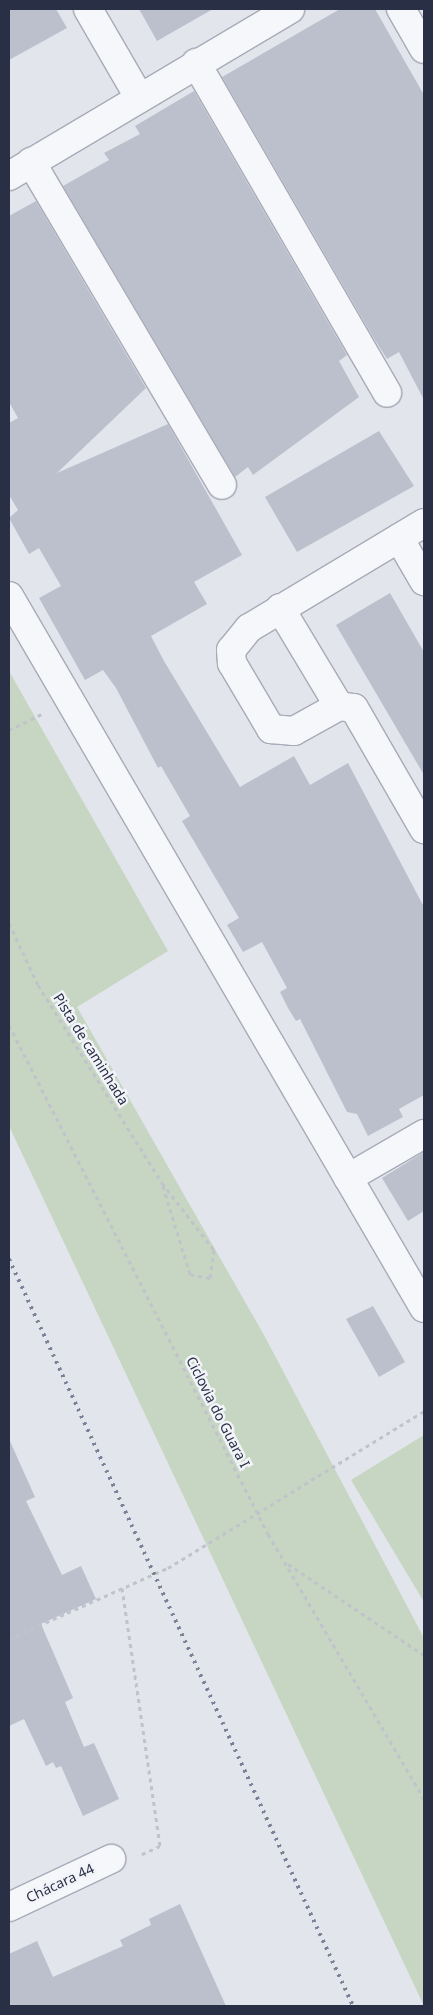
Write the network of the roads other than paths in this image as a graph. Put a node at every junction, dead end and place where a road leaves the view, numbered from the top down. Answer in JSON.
{"nodes":[{"id":1,"x":88,"y":9,"type":"edge"},
{"id":2,"x":290,"y":9,"type":"edge"},
{"id":3,"x":401,"y":9,"type":"edge"},
{"id":4,"x":262,"y":15,"type":"edge"},
{"id":5,"x":424,"y":48,"type":"edge"},
{"id":6,"x":196,"y":62,"type":"junction"},
{"id":7,"x":139,"y":97,"type":"junction"},
{"id":8,"x":20,"y":169,"type":"edge"},
{"id":9,"x":387,"y":393,"type":"dead end"},
{"id":10,"x":222,"y":485,"type":"dead end"},
{"id":11,"x":424,"y":523,"type":"edge"},
{"id":12,"x":399,"y":538,"type":"junction"},
{"id":13,"x":424,"y":581,"type":"edge"},
{"id":14,"x":9,"y":596,"type":"edge"},
{"id":15,"x":280,"y":608,"type":"junction"},
{"id":16,"x":339,"y":706,"type":"junction"},
{"id":17,"x":424,"y":829,"type":"edge"},
{"id":18,"x":424,"y":1134,"type":"edge"},
{"id":19,"x":348,"y":1178,"type":"junction"},
{"id":20,"x":424,"y":1308,"type":"edge"},
{"id":21,"x":111,"y":1859,"type":"road end"},
{"id":22,"x":9,"y":1907,"type":"edge"}],
"edges":[{"from":1,"to":7,"type":"street"},
{"from":2,"to":4,"type":"street"},
{"from":3,"to":5,"type":"street"},
{"from":4,"to":6,"type":"street"},
{"from":6,"to":7,"type":"street"},
{"from":6,"to":9,"type":"street"},
{"from":7,"to":8,"type":"street"},
{"from":8,"to":10,"type":"street"},
{"from":11,"to":12,"type":"street"},
{"from":12,"to":13,"type":"street"},
{"from":12,"to":15,"type":"street"},
{"from":14,"to":19,"type":"street"},
{"from":15,"to":16,"type":"street"},
{"from":15,"to":16,"type":"street"},
{"from":16,"to":17,"type":"street"},
{"from":18,"to":19,"type":"street"},
{"from":19,"to":20,"type":"street"},
{"from":21,"to":22,"type":"street","name":"Chácara 44"}]}
